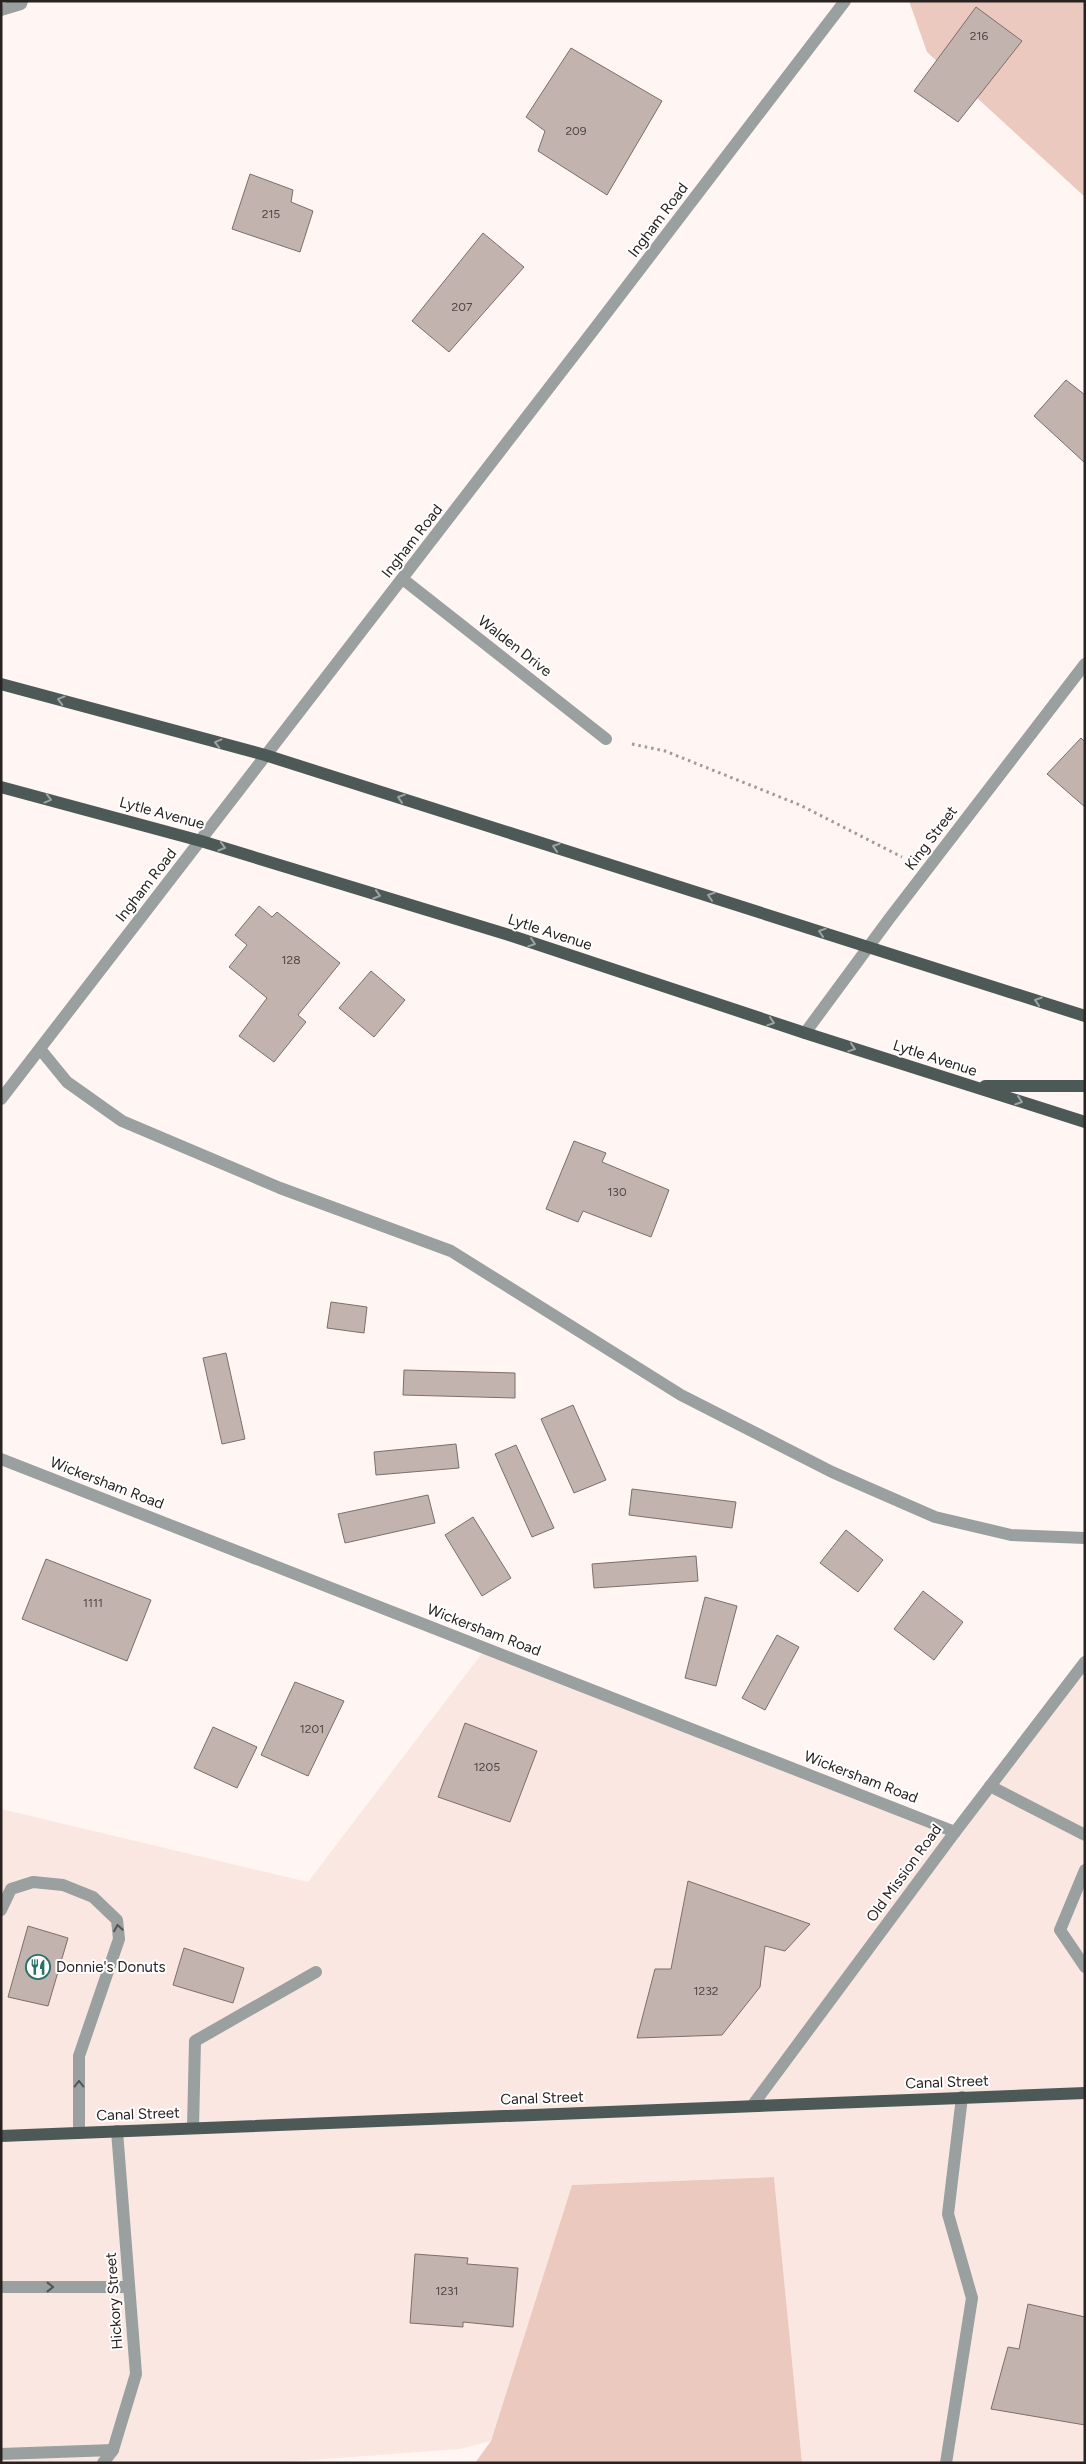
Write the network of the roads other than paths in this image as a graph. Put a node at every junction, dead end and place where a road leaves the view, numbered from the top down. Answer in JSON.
{"nodes":[{"id":1,"x":22,"y":1,"type":"edge"},
{"id":2,"x":845,"y":1,"type":"edge"},
{"id":3,"x":1,"y":10,"type":"edge"},
{"id":4,"x":404,"y":580,"type":"junction"},
{"id":5,"x":1085,"y":664,"type":"edge"},
{"id":6,"x":1,"y":684,"type":"edge"},
{"id":7,"x":606,"y":739,"type":"road end"},
{"id":8,"x":265,"y":755,"type":"junction"},
{"id":9,"x":1,"y":787,"type":"edge"},
{"id":10,"x":201,"y":841,"type":"junction"},
{"id":11,"x":869,"y":946,"type":"junction"},
{"id":12,"x":1085,"y":1016,"type":"edge"},
{"id":13,"x":805,"y":1034,"type":"junction"},
{"id":14,"x":40,"y":1049,"type":"junction"},
{"id":15,"x":973,"y":1086,"type":"junction"},
{"id":16,"x":1085,"y":1086,"type":"edge"},
{"id":17,"x":1,"y":1099,"type":"edge"},
{"id":18,"x":1085,"y":1122,"type":"edge"},
{"id":19,"x":1,"y":1459,"type":"edge"},
{"id":20,"x":1085,"y":1538,"type":"edge"},
{"id":21,"x":1085,"y":1662,"type":"edge"},
{"id":22,"x":990,"y":1786,"type":"junction"},
{"id":23,"x":955,"y":1832,"type":"junction"},
{"id":24,"x":1085,"y":1835,"type":"edge"},
{"id":25,"x":1085,"y":1870,"type":"edge"},
{"id":26,"x":1,"y":1910,"type":"edge"},
{"id":27,"x":1085,"y":1967,"type":"edge"},
{"id":28,"x":316,"y":1972,"type":"dead end"},
{"id":29,"x":1085,"y":2093,"type":"edge"},
{"id":30,"x":962,"y":2097,"type":"junction"},
{"id":31,"x":752,"y":2106,"type":"junction"},
{"id":32,"x":192,"y":2128,"type":"junction"},
{"id":33,"x":117,"y":2131,"type":"junction"},
{"id":34,"x":79,"y":2133,"type":"junction"},
{"id":35,"x":1,"y":2136,"type":"edge"},
{"id":36,"x":1,"y":2287,"type":"edge"},
{"id":37,"x":129,"y":2287,"type":"junction"},
{"id":38,"x":113,"y":2450,"type":"junction"},
{"id":39,"x":1,"y":2454,"type":"edge"},
{"id":40,"x":103,"y":2463,"type":"edge"},
{"id":41,"x":946,"y":2463,"type":"edge"}],
"edges":[{"from":1,"to":3,"type":"street"},
{"from":2,"to":4,"type":"street","name":"Ingham Road"},
{"from":4,"to":7,"type":"street","name":"Walden Drive"},
{"from":4,"to":8,"type":"street","name":"Ingham Road"},
{"from":5,"to":11,"type":"street","name":"King Street"},
{"from":8,"to":6,"type":"main road","one_way":true},
{"from":8,"to":10,"type":"street","name":"Ingham Road"},
{"from":11,"to":8,"type":"main road","one_way":true},
{"from":9,"to":10,"type":"main road","name":"Lytle Avenue","one_way":true},
{"from":10,"to":13,"type":"main road","name":"Lytle Avenue","one_way":true},
{"from":10,"to":14,"type":"street","name":"Ingham Road"},
{"from":12,"to":11,"type":"main road","one_way":true},
{"from":11,"to":13,"type":"street","name":"King Street"},
{"from":13,"to":15,"type":"main road","name":"Lytle Avenue","one_way":true},
{"from":14,"to":17,"type":"street","name":"Ingham Road"},
{"from":14,"to":20,"type":"street"},
{"from":15,"to":16,"type":"main road"},
{"from":15,"to":18,"type":"main road","name":"Lytle Avenue","one_way":true},
{"from":19,"to":23,"type":"street","name":"Wickersham Road"},
{"from":21,"to":22,"type":"street","name":"Old Mission Road"},
{"from":22,"to":23,"type":"street","name":"Old Mission Road"},
{"from":22,"to":24,"type":"street"},
{"from":23,"to":31,"type":"street","name":"Old Mission Road"},
{"from":25,"to":27,"type":"street"},
{"from":34,"to":26,"type":"street","one_way":true},
{"from":28,"to":32,"type":"street"},
{"from":29,"to":30,"type":"main road","name":"Canal Street"},
{"from":30,"to":31,"type":"main road","name":"Canal Street"},
{"from":30,"to":41,"type":"street"},
{"from":31,"to":32,"type":"main road","name":"Canal Street"},
{"from":32,"to":33,"type":"main road","name":"Canal Street"},
{"from":33,"to":34,"type":"main road","name":"Canal Street"},
{"from":33,"to":37,"type":"street","name":"Hickory Street"},
{"from":34,"to":35,"type":"main road","name":"Canal Street"},
{"from":36,"to":37,"type":"street","one_way":true},
{"from":37,"to":38,"type":"street","name":"Hickory Street"},
{"from":38,"to":39,"type":"street"},
{"from":38,"to":40,"type":"street","name":"Hickory Street"}]}
